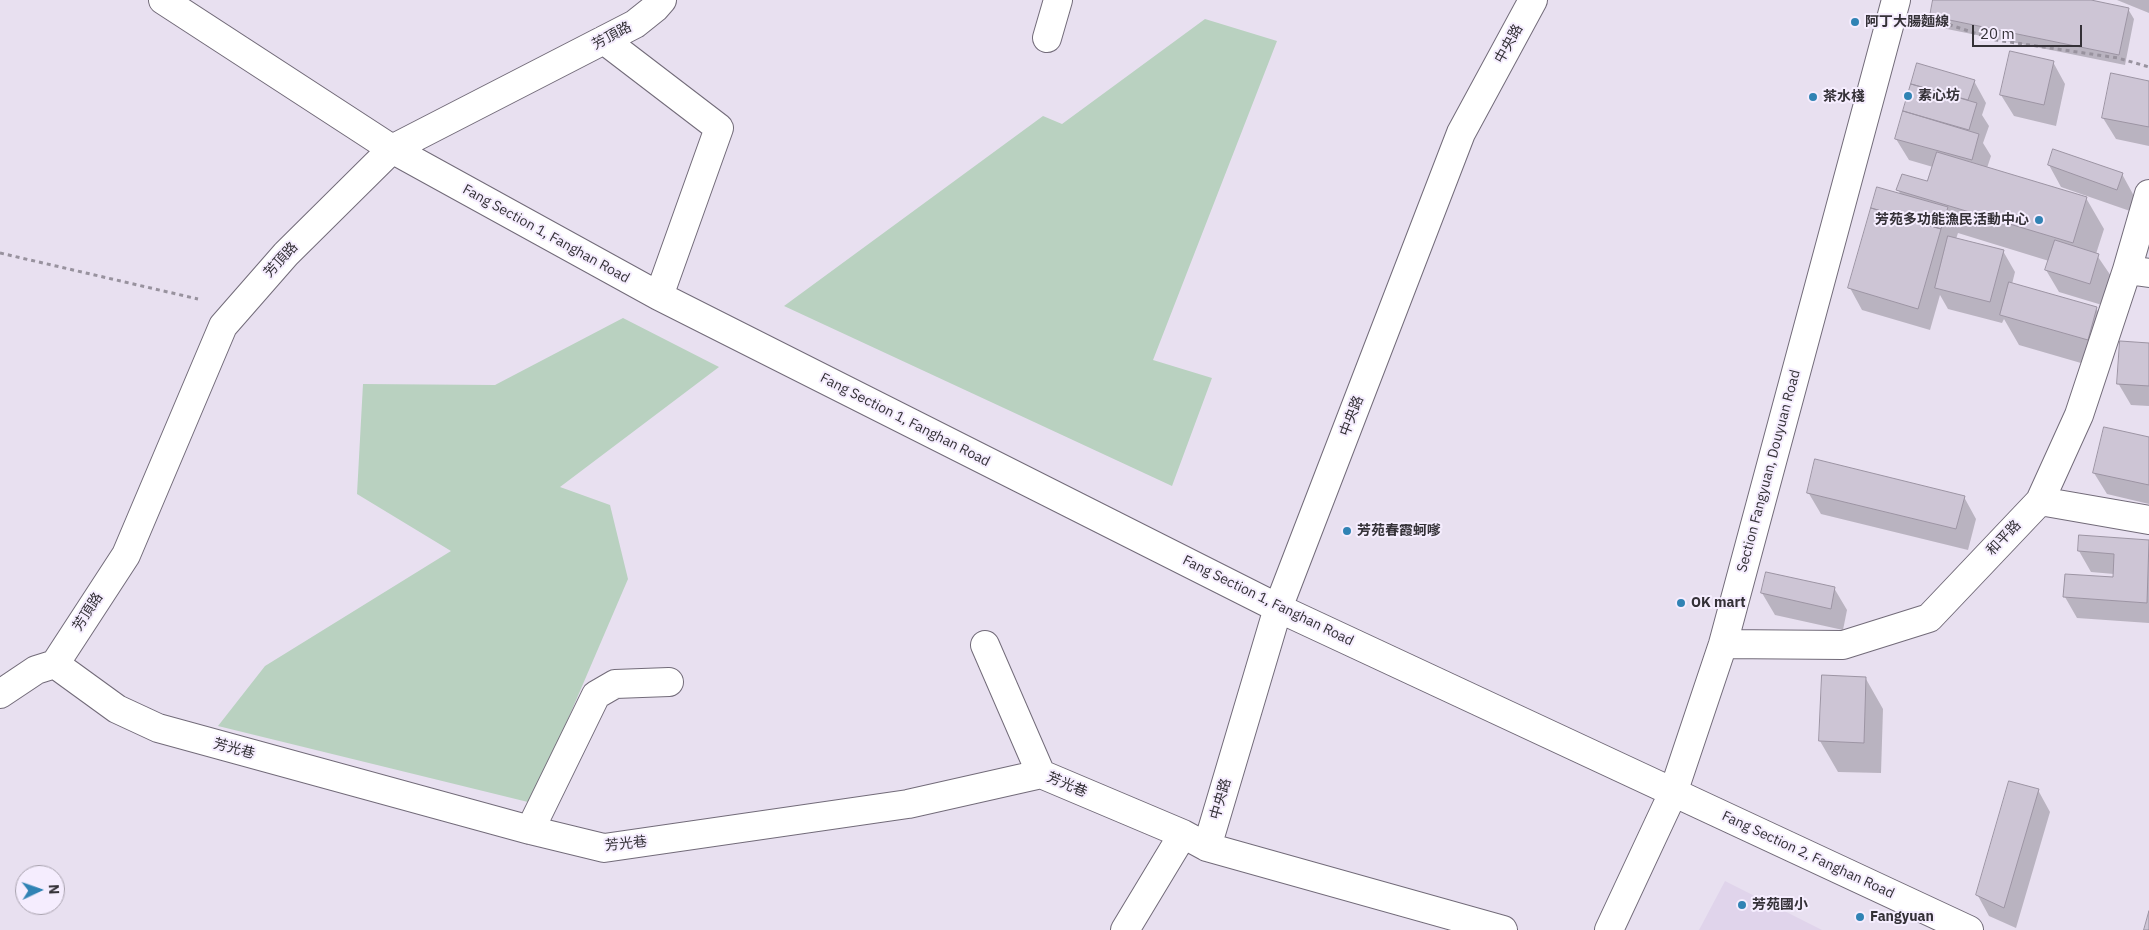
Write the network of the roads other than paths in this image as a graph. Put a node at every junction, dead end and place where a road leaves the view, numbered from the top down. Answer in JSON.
{"nodes":[{"id":1,"x":163,"y":0,"type":"edge"},
{"id":2,"x":662,"y":0,"type":"edge"},
{"id":3,"x":1058,"y":0,"type":"edge"},
{"id":4,"x":1533,"y":0,"type":"edge"},
{"id":5,"x":1896,"y":0,"type":"edge"},
{"id":6,"x":1047,"y":38,"type":"dead end"},
{"id":7,"x":604,"y":40,"type":"junction"},
{"id":8,"x":392,"y":149,"type":"junction"},
{"id":9,"x":2149,"y":194,"type":"edge"},
{"id":10,"x":2138,"y":272,"type":"edge"},
{"id":11,"x":659,"y":296,"type":"junction"},
{"id":12,"x":2040,"y":501,"type":"junction"},
{"id":13,"x":2149,"y":520,"type":"edge"},
{"id":14,"x":1278,"y":608,"type":"junction"},
{"id":15,"x":1722,"y":644,"type":"junction"},
{"id":16,"x":985,"y":645,"type":"dead end"},
{"id":17,"x":55,"y":664,"type":"junction"},
{"id":18,"x":669,"y":682,"type":"dead end"},
{"id":19,"x":0,"y":694,"type":"edge"},
{"id":20,"x":1041,"y":774,"type":"junction"},
{"id":21,"x":1673,"y":793,"type":"junction"},
{"id":22,"x":530,"y":830,"type":"junction"},
{"id":23,"x":1183,"y":834,"type":"junction"},
{"id":24,"x":1207,"y":847,"type":"junction"},
{"id":25,"x":1125,"y":930,"type":"edge"},
{"id":26,"x":1503,"y":930,"type":"edge"},
{"id":27,"x":1609,"y":930,"type":"edge"},
{"id":28,"x":1970,"y":930,"type":"edge"}],
"edges":[{"from":1,"to":8,"type":"street","name":"Fang Section 1, Fanghan Road"},
{"from":2,"to":7,"type":"street","name":"芳頂路"},
{"from":3,"to":6,"type":"street"},
{"from":4,"to":14,"type":"street","name":"中央路"},
{"from":5,"to":15,"type":"street","name":"Section Fangyuan, Douyuan Road"},
{"from":7,"to":8,"type":"street","name":"芳頂路"},
{"from":7,"to":11,"type":"street"},
{"from":8,"to":11,"type":"street","name":"Fang Section 1, Fanghan Road"},
{"from":8,"to":17,"type":"street","name":"芳頂路"},
{"from":9,"to":10,"type":"street","name":"和平路"},
{"from":10,"to":12,"type":"street","name":"和平路"},
{"from":11,"to":14,"type":"street","name":"Fang Section 1, Fanghan Road"},
{"from":12,"to":13,"type":"street"},
{"from":12,"to":15,"type":"street","name":"和平路"},
{"from":14,"to":21,"type":"street","name":"Fang Section 1, Fanghan Road"},
{"from":14,"to":24,"type":"street","name":"中央路"},
{"from":15,"to":21,"type":"street","name":"Section Fangyuan, Douyuan Road"},
{"from":16,"to":20,"type":"street"},
{"from":17,"to":19,"type":"street"},
{"from":17,"to":22,"type":"street","name":"芳光巷"},
{"from":18,"to":22,"type":"street"},
{"from":20,"to":22,"type":"street","name":"芳光巷"},
{"from":20,"to":23,"type":"street","name":"芳光巷"},
{"from":21,"to":27,"type":"street","name":"Section Fangyuan, Douyuan Road"},
{"from":21,"to":28,"type":"street","name":"Fang Section 2, Fanghan Road"},
{"from":23,"to":24,"type":"street","name":"芳光巷"},
{"from":23,"to":25,"type":"street"},
{"from":24,"to":26,"type":"street","name":"芳光巷"}]}
